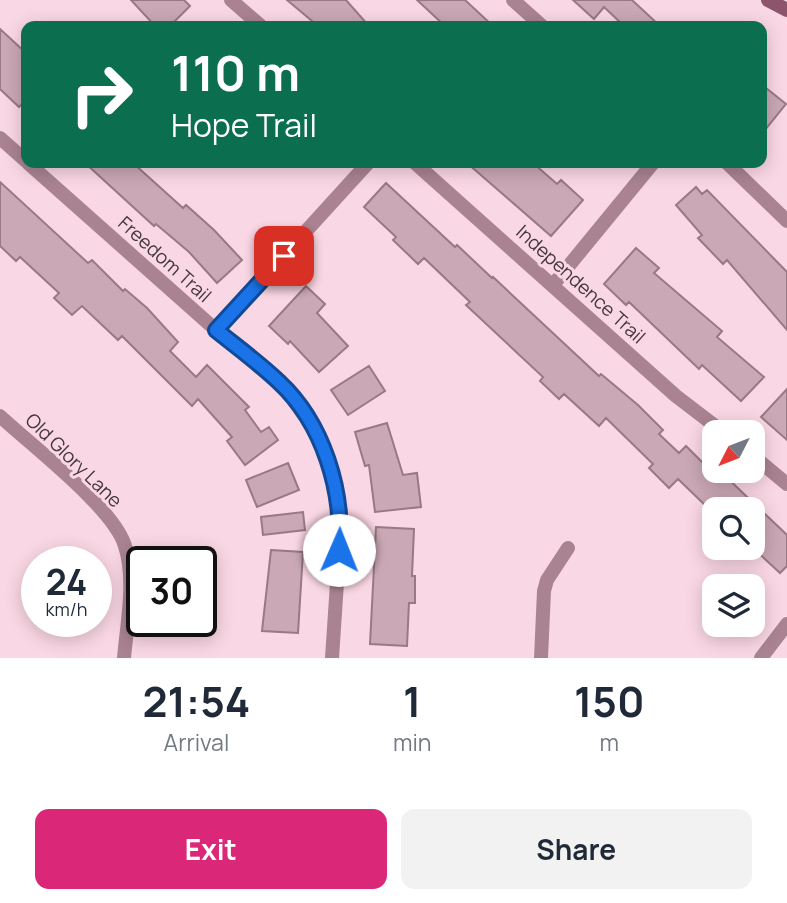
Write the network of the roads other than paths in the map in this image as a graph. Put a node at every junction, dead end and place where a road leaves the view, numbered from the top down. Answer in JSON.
{"nodes":[{"id":1,"x":231,"y":0,"type":"edge"},
{"id":2,"x":513,"y":0,"type":"edge"},
{"id":3,"x":768,"y":0,"type":"edge"},
{"id":4,"x":787,"y":10,"type":"edge"},
{"id":5,"x":255,"y":21,"type":"edge"},
{"id":6,"x":536,"y":21,"type":"edge"},
{"id":7,"x":0,"y":138,"type":"edge"},
{"id":8,"x":21,"y":157,"type":"edge"},
{"id":9,"x":34,"y":168,"type":"edge"},
{"id":10,"x":364,"y":168,"type":"edge"},
{"id":11,"x":421,"y":168,"type":"edge"},
{"id":12,"x":649,"y":168,"type":"edge"},
{"id":13,"x":732,"y":168,"type":"edge"},
{"id":14,"x":787,"y":221,"type":"edge"},
{"id":15,"x":553,"y":285,"type":"junction"},
{"id":16,"x":216,"y":330,"type":"junction"},
{"id":17,"x":0,"y":416,"type":"edge"},
{"id":18,"x":707,"y":420,"type":"edge"},
{"id":19,"x":765,"y":466,"type":"edge"},
{"id":20,"x":787,"y":484,"type":"edge"},
{"id":21,"x":568,"y":548,"type":"dead end"},
{"id":22,"x":787,"y":624,"type":"edge"},
{"id":23,"x":124,"y":658,"type":"edge"},
{"id":24,"x":332,"y":658,"type":"edge"},
{"id":25,"x":541,"y":658,"type":"edge"},
{"id":26,"x":761,"y":658,"type":"edge"}],
"edges":[{"from":1,"to":5,"type":"street"},
{"from":2,"to":6,"type":"street"},
{"from":3,"to":4,"type":"street"},
{"from":7,"to":8,"type":"street","name":"Freedom Trail"},
{"from":9,"to":16,"type":"street","name":"Freedom Trail"},
{"from":10,"to":16,"type":"street"},
{"from":11,"to":15,"type":"street","name":"Independence Trail"},
{"from":12,"to":15,"type":"street"},
{"from":13,"to":14,"type":"street"},
{"from":15,"to":18,"type":"street","name":"Independence Trail"},
{"from":16,"to":24,"type":"street","name":"Freedom Trail"},
{"from":17,"to":23,"type":"street","name":"Old Glory Lane"},
{"from":19,"to":20,"type":"street"},
{"from":21,"to":25,"type":"street"},
{"from":22,"to":26,"type":"street"}]}
